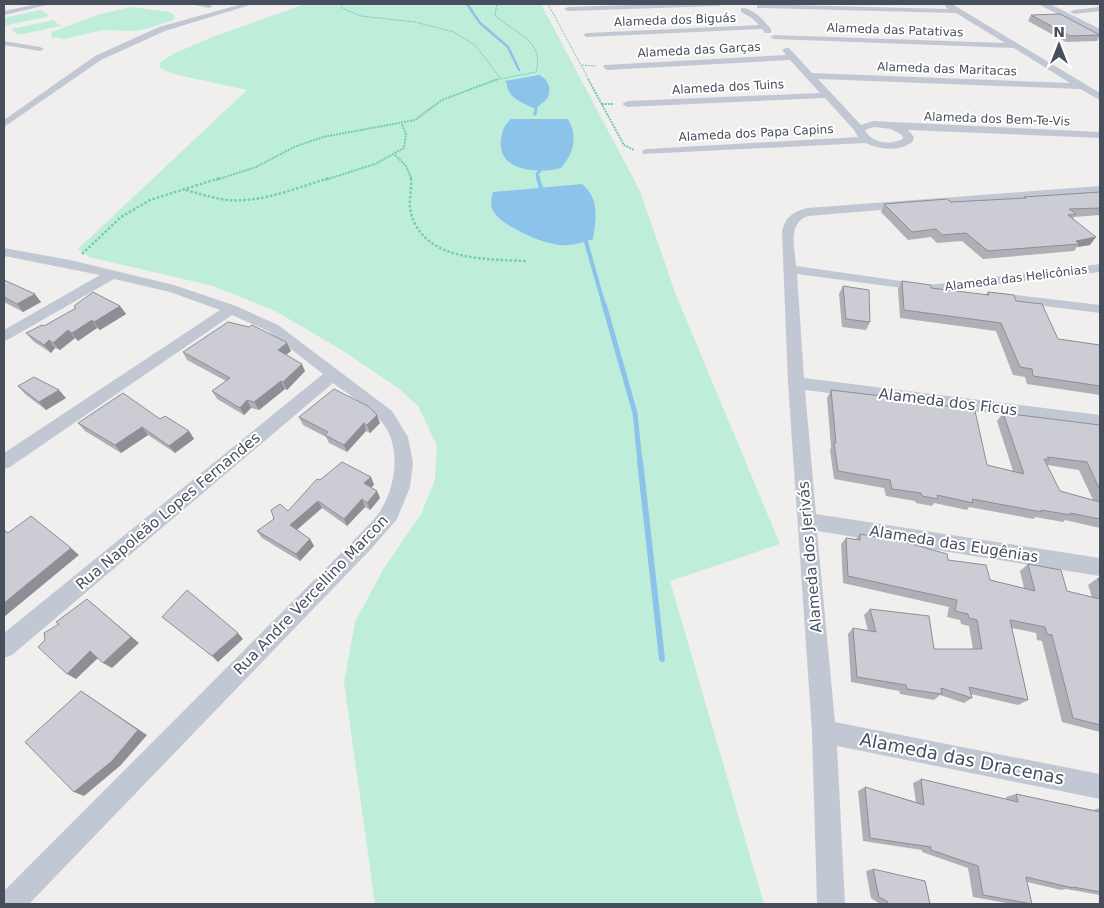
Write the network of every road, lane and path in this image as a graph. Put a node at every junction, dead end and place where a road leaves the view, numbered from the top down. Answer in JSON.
{"nodes":[{"id":1,"x":47,"y":4,"type":"edge"},
{"id":2,"x":194,"y":4,"type":"edge"},
{"id":3,"x":249,"y":4,"type":"edge"},
{"id":4,"x":342,"y":4,"type":"edge"},
{"id":5,"x":497,"y":4,"type":"edge"},
{"id":6,"x":548,"y":4,"type":"edge"},
{"id":7,"x":719,"y":4,"type":"edge"},
{"id":8,"x":946,"y":4,"type":"edge"},
{"id":9,"x":1043,"y":4,"type":"edge"},
{"id":10,"x":1058,"y":4,"type":"edge"},
{"id":11,"x":209,"y":6,"type":"dead end"},
{"id":12,"x":734,"y":8,"type":"dead end"},
{"id":13,"x":568,"y":9,"type":"dead end"},
{"id":14,"x":757,"y":9,"type":"edge"},
{"id":15,"x":1100,"y":9,"type":"edge"},
{"id":16,"x":958,"y":11,"type":"junction"},
{"id":17,"x":1074,"y":12,"type":"junction"},
{"id":18,"x":4,"y":13,"type":"edge"},
{"id":19,"x":1100,"y":24,"type":"edge"},
{"id":20,"x":765,"y":27,"type":"junction"},
{"id":21,"x":1100,"y":33,"type":"edge"},
{"id":22,"x":587,"y":35,"type":"dead end"},
{"id":23,"x":774,"y":37,"type":"junction"},
{"id":24,"x":4,"y":43,"type":"edge"},
{"id":25,"x":1015,"y":46,"type":"junction"},
{"id":26,"x":40,"y":50,"type":"dead end"},
{"id":27,"x":793,"y":57,"type":"junction"},
{"id":28,"x":607,"y":67,"type":"dead end"},
{"id":29,"x":811,"y":76,"type":"junction"},
{"id":30,"x":500,"y":78,"type":"junction"},
{"id":31,"x":1082,"y":86,"type":"junction"},
{"id":32,"x":829,"y":95,"type":"junction"},
{"id":33,"x":1100,"y":97,"type":"edge"},
{"id":34,"x":627,"y":104,"type":"dead end"},
{"id":35,"x":846,"y":114,"type":"junction"},
{"id":36,"x":15,"y":116,"type":"junction"},
{"id":37,"x":4,"y":124,"type":"edge"},
{"id":38,"x":402,"y":124,"type":"junction"},
{"id":39,"x":873,"y":124,"type":"junction"},
{"id":40,"x":892,"y":126,"type":"junction"},
{"id":41,"x":4,"y":129,"type":"edge"},
{"id":42,"x":859,"y":129,"type":"junction"},
{"id":43,"x":1100,"y":135,"type":"edge"},
{"id":44,"x":867,"y":140,"type":"junction"},
{"id":45,"x":647,"y":152,"type":"joint"},
{"id":46,"x":395,"y":155,"type":"junction"},
{"id":47,"x":186,"y":190,"type":"junction"},
{"id":48,"x":1100,"y":190,"type":"edge"},
{"id":49,"x":4,"y":252,"type":"edge"},
{"id":50,"x":527,"y":261,"type":"dead end"},
{"id":51,"x":70,"y":264,"type":"junction"},
{"id":52,"x":1100,"y":268,"type":"edge"},
{"id":53,"x":791,"y":269,"type":"junction"},
{"id":54,"x":112,"y":274,"type":"junction"},
{"id":55,"x":1025,"y":276,"type":"junction"},
{"id":56,"x":932,"y":288,"type":"junction"},
{"id":57,"x":1044,"y":303,"type":"junction"},
{"id":58,"x":231,"y":309,"type":"junction"},
{"id":59,"x":1100,"y":309,"type":"edge"},
{"id":60,"x":4,"y":336,"type":"edge"},
{"id":61,"x":332,"y":375,"type":"junction"},
{"id":62,"x":796,"y":382,"type":"junction"},
{"id":63,"x":1100,"y":422,"type":"edge"},
{"id":64,"x":4,"y":462,"type":"edge"},
{"id":65,"x":808,"y":521,"type":"junction"},
{"id":66,"x":1100,"y":567,"type":"edge"},
{"id":67,"x":4,"y":648,"type":"edge"},
{"id":68,"x":824,"y":732,"type":"junction"},
{"id":69,"x":1100,"y":787,"type":"edge"},
{"id":70,"x":10,"y":904,"type":"edge"},
{"id":71,"x":831,"y":904,"type":"edge"}],
"edges":[{"from":1,"to":18,"type":"street"},
{"from":2,"to":11,"type":"street"},
{"from":3,"to":36,"type":"street"},
{"from":4,"to":30,"type":"path"},
{"from":5,"to":30,"type":"path"},
{"from":6,"to":45,"type":"path"},
{"from":7,"to":13,"type":"street"},
{"from":8,"to":16,"type":"street"},
{"from":9,"to":21,"type":"main road"},
{"from":10,"to":17,"type":"main road"},
{"from":12,"to":14,"type":"street"},
{"from":14,"to":16,"type":"street"},
{"from":14,"to":20,"type":"street"},
{"from":15,"to":17,"type":"street"},
{"from":16,"to":25,"type":"street"},
{"from":17,"to":19,"type":"main road"},
{"from":20,"to":22,"type":"street","name":"Alameda dos Biguás"},
{"from":20,"to":23,"type":"street"},
{"from":23,"to":25,"type":"street","name":"Alameda das Patativas"},
{"from":23,"to":27,"type":"street"},
{"from":24,"to":26,"type":"street"},
{"from":25,"to":31,"type":"street"},
{"from":27,"to":28,"type":"street","name":"Alameda das Garças"},
{"from":27,"to":29,"type":"street"},
{"from":29,"to":31,"type":"street","name":"Alameda das Maritacas"},
{"from":29,"to":32,"type":"street"},
{"from":30,"to":38,"type":"path"},
{"from":31,"to":33,"type":"street"},
{"from":32,"to":34,"type":"street","name":"Alameda dos Tuins"},
{"from":32,"to":35,"type":"street"},
{"from":35,"to":39,"type":"street"},
{"from":35,"to":42,"type":"street"},
{"from":36,"to":37,"type":"street"},
{"from":36,"to":41,"type":"street"},
{"from":38,"to":46,"type":"path"},
{"from":38,"to":47,"type":"path"},
{"from":39,"to":40,"type":"street","name":"Alameda dos Bem-Te-Vis"},
{"from":39,"to":42,"type":"street"},
{"from":40,"to":43,"type":"street","name":"Alameda dos Bem-Te-Vis"},
{"from":40,"to":44,"type":"street","name":"Alameda dos Papa Capins"},
{"from":42,"to":44,"type":"street"},
{"from":44,"to":45,"type":"street","name":"Alameda dos Papa Capins"},
{"from":46,"to":47,"type":"path"},
{"from":46,"to":50,"type":"path"},
{"from":47,"to":51,"type":"path"},
{"from":48,"to":53,"type":"street","name":"Alameda dos Jerivás"},
{"from":49,"to":51,"type":"street","name":"Rua Andre Vercellino Marcon"},
{"from":51,"to":54,"type":"street","name":"Rua Andre Vercellino Marcon"},
{"from":52,"to":55,"type":"street","name":"Alameda das Helicônias"},
{"from":53,"to":56,"type":"street"},
{"from":53,"to":62,"type":"street","name":"Alameda dos Jerivás"},
{"from":54,"to":58,"type":"street","name":"Rua Andre Vercellino Marcon"},
{"from":54,"to":60,"type":"street"},
{"from":55,"to":56,"type":"street","name":"Alameda das Helicônias"},
{"from":55,"to":57,"type":"street"},
{"from":56,"to":57,"type":"street"},
{"from":57,"to":59,"type":"street"},
{"from":58,"to":61,"type":"street","name":"Rua Andre Vercellino Marcon"},
{"from":58,"to":64,"type":"street"},
{"from":61,"to":67,"type":"street","name":"Rua Napoleão Lopes Fernandes"},
{"from":61,"to":70,"type":"street","name":"Rua Andre Vercellino Marcon"},
{"from":62,"to":63,"type":"street","name":"Alameda dos Ficus"},
{"from":62,"to":65,"type":"street","name":"Alameda dos Jerivás"},
{"from":65,"to":66,"type":"street","name":"Alameda das Eugênias"},
{"from":65,"to":68,"type":"street","name":"Alameda dos Jerivás"},
{"from":68,"to":69,"type":"street","name":"Alameda das Dracenas"},
{"from":68,"to":71,"type":"street","name":"Alameda dos Jerivás"}]}
